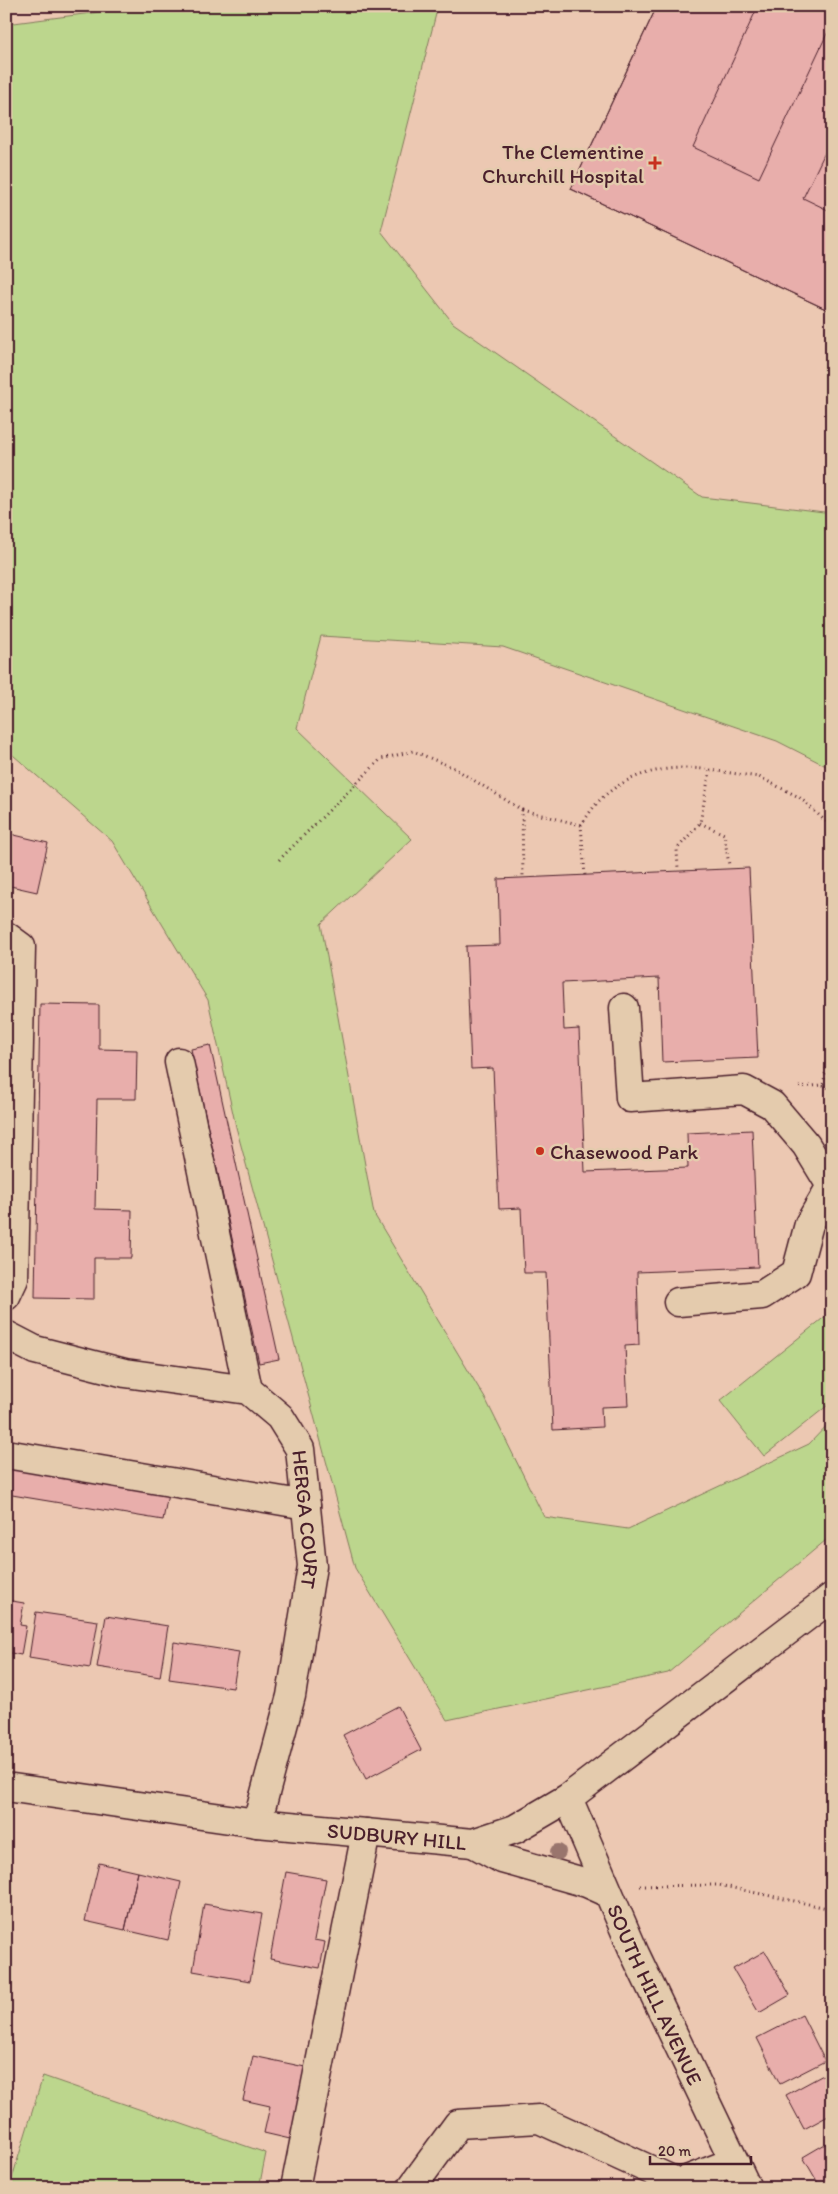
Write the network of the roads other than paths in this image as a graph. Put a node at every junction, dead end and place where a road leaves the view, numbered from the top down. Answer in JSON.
{"nodes":[{"id":1,"x":6,"y":936,"type":"edge"},
{"id":2,"x":624,"y":1008,"type":"dead end"},
{"id":3,"x":179,"y":1062,"type":"dead end"},
{"id":4,"x":831,"y":1186,"type":"edge"},
{"id":5,"x":6,"y":1296,"type":"edge"},
{"id":6,"x":678,"y":1302,"type":"dead end"},
{"id":7,"x":6,"y":1335,"type":"edge"},
{"id":8,"x":248,"y":1390,"type":"junction"},
{"id":9,"x":6,"y":1454,"type":"edge"},
{"id":10,"x":306,"y":1505,"type":"junction"},
{"id":11,"x":832,"y":1597,"type":"edge"},
{"id":12,"x":6,"y":1787,"type":"edge"},
{"id":13,"x":568,"y":1798,"type":"junction"},
{"id":14,"x":257,"y":1823,"type":"junction"},
{"id":15,"x":366,"y":1833,"type":"junction"},
{"id":16,"x":473,"y":1843,"type":"junction"},
{"id":17,"x":620,"y":1889,"type":"junction"},
{"id":18,"x":733,"y":2162,"type":"junction"},
{"id":19,"x":678,"y":2186,"type":"edge"},
{"id":20,"x":412,"y":2187,"type":"edge"},
{"id":21,"x":295,"y":2188,"type":"edge"},
{"id":22,"x":746,"y":2188,"type":"edge"}],
"edges":[{"from":1,"to":5,"type":"street"},
{"from":2,"to":4,"type":"street"},
{"from":3,"to":8,"type":"street"},
{"from":4,"to":6,"type":"street"},
{"from":7,"to":8,"type":"street"},
{"from":8,"to":10,"type":"street","name":"HERGA COURT"},
{"from":9,"to":10,"type":"street"},
{"from":10,"to":14,"type":"street","name":"HERGA COURT"},
{"from":11,"to":13,"type":"street","name":"SUDBURY HILL"},
{"from":12,"to":14,"type":"street","name":"SUDBURY HILL"},
{"from":13,"to":16,"type":"street","name":"SUDBURY HILL"},
{"from":13,"to":17,"type":"street","name":"SOUTH HILL AVENUE"},
{"from":14,"to":15,"type":"street","name":"SUDBURY HILL"},
{"from":15,"to":16,"type":"street","name":"SUDBURY HILL"},
{"from":15,"to":21,"type":"street"},
{"from":16,"to":17,"type":"street"},
{"from":17,"to":18,"type":"street","name":"SOUTH HILL AVENUE"},
{"from":18,"to":19,"type":"street"},
{"from":18,"to":22,"type":"street","name":"SOUTH HILL AVENUE"},
{"from":19,"to":20,"type":"street"}]}
